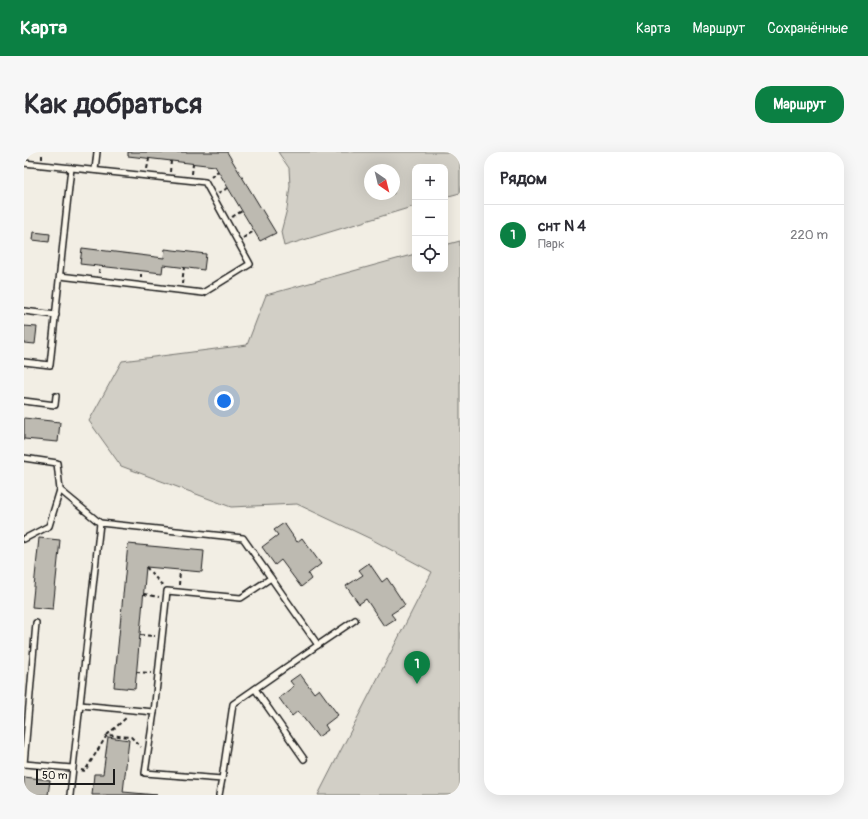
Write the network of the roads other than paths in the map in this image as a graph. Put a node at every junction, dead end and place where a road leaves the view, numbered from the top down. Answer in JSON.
{"nodes":[{"id":1,"x":97,"y":152,"type":"edge"},
{"id":2,"x":24,"y":163,"type":"edge"},
{"id":3,"x":71,"y":168,"type":"junction"},
{"id":4,"x":95,"y":170,"type":"junction"},
{"id":5,"x":60,"y":276,"type":"junction"},
{"id":6,"x":24,"y":311,"type":"edge"},
{"id":7,"x":56,"y":315,"type":"junction"},
{"id":8,"x":24,"y":362,"type":"edge"},
{"id":9,"x":56,"y":396,"type":"dead end"},
{"id":10,"x":24,"y":401,"type":"edge"},
{"id":11,"x":24,"y":458,"type":"edge"},
{"id":12,"x":60,"y":490,"type":"junction"},
{"id":13,"x":100,"y":523,"type":"junction"},
{"id":14,"x":24,"y":539,"type":"edge"},
{"id":15,"x":271,"y":578,"type":"junction"},
{"id":16,"x":355,"y":620,"type":"dead end"},
{"id":17,"x":36,"y":622,"type":"dead end"},
{"id":18,"x":318,"y":645,"type":"junction"},
{"id":19,"x":255,"y":689,"type":"junction"},
{"id":20,"x":80,"y":705,"type":"junction"},
{"id":21,"x":154,"y":712,"type":"junction"},
{"id":22,"x":304,"y":759,"type":"dead end"},
{"id":23,"x":24,"y":764,"type":"edge"},
{"id":24,"x":72,"y":768,"type":"junction"},
{"id":25,"x":222,"y":779,"type":"junction"},
{"id":26,"x":70,"y":795,"type":"edge"},
{"id":27,"x":220,"y":795,"type":"edge"}],
"edges":[{"from":1,"to":4,"type":"lane"},
{"from":2,"to":3,"type":"lane"},
{"from":3,"to":4,"type":"lane"},
{"from":3,"to":5,"type":"lane"},
{"from":4,"to":5,"type":"lane"},
{"from":5,"to":7,"type":"lane"},
{"from":6,"to":7,"type":"lane"},
{"from":7,"to":8,"type":"lane"},
{"from":9,"to":10,"type":"lane"},
{"from":11,"to":12,"type":"lane"},
{"from":12,"to":13,"type":"lane"},
{"from":12,"to":14,"type":"lane"},
{"from":13,"to":15,"type":"lane"},
{"from":13,"to":20,"type":"lane"},
{"from":15,"to":18,"type":"lane"},
{"from":15,"to":21,"type":"lane"},
{"from":16,"to":18,"type":"lane"},
{"from":17,"to":23,"type":"lane"},
{"from":18,"to":19,"type":"lane"},
{"from":19,"to":22,"type":"lane"},
{"from":19,"to":25,"type":"lane"},
{"from":20,"to":21,"type":"lane"},
{"from":20,"to":24,"type":"lane"},
{"from":21,"to":25,"type":"lane"},
{"from":23,"to":24,"type":"lane"},
{"from":24,"to":26,"type":"lane"},
{"from":25,"to":27,"type":"lane"}]}
